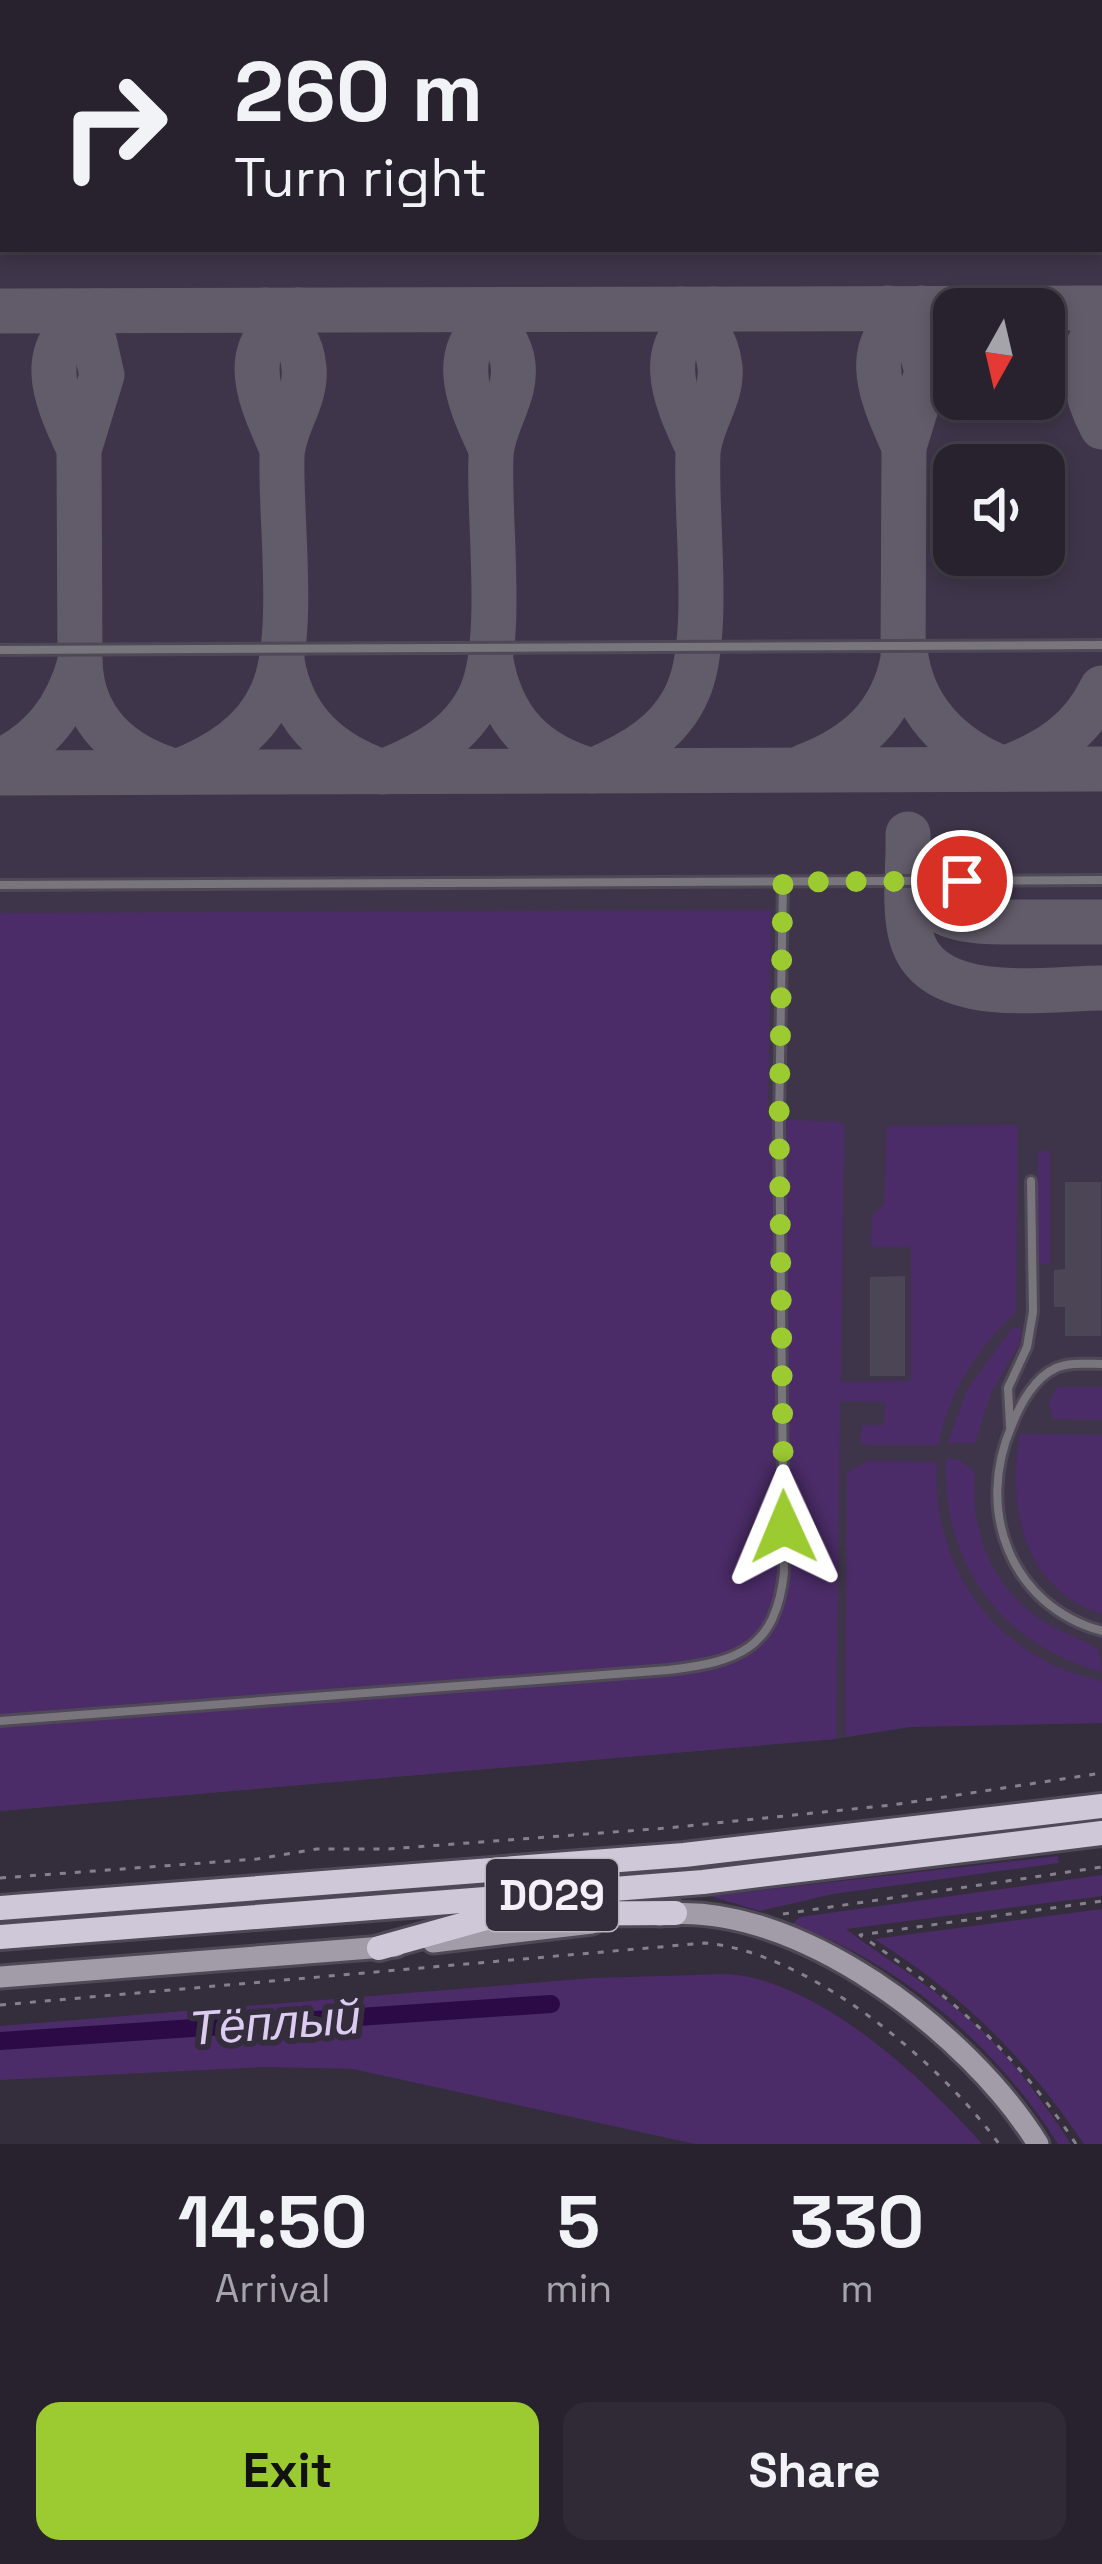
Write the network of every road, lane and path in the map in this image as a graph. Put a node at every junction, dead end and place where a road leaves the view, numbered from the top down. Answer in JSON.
{"nodes":[{"id":1,"x":1102,"y":645,"type":"edge"},
{"id":2,"x":0,"y":650,"type":"edge"},
{"id":3,"x":1102,"y":880,"type":"edge"},
{"id":4,"x":783,"y":882,"type":"junction"},
{"id":5,"x":0,"y":885,"type":"edge"},
{"id":6,"x":1030,"y":1181,"type":"dead end"},
{"id":7,"x":1102,"y":1364,"type":"edge"},
{"id":8,"x":1011,"y":1427,"type":"junction"},
{"id":9,"x":1102,"y":1630,"type":"edge"},
{"id":10,"x":0,"y":1721,"type":"edge"},
{"id":11,"x":1102,"y":1773,"type":"edge"},
{"id":12,"x":1102,"y":1806,"type":"edge"},
{"id":13,"x":1102,"y":1833,"type":"edge"},
{"id":14,"x":1102,"y":1867,"type":"edge"},
{"id":15,"x":0,"y":1878,"type":"edge"},
{"id":16,"x":580,"y":1893,"type":"junction"},
{"id":17,"x":1102,"y":1901,"type":"edge"},
{"id":18,"x":0,"y":1908,"type":"edge"},
{"id":19,"x":675,"y":1913,"type":"junction"},
{"id":20,"x":501,"y":1914,"type":"junction"},
{"id":21,"x":290,"y":1915,"type":"junction"},
{"id":22,"x":755,"y":1926,"type":"junction"},
{"id":23,"x":0,"y":1937,"type":"edge"},
{"id":24,"x":715,"y":1944,"type":"junction"},
{"id":25,"x":379,"y":1948,"type":"junction"},
{"id":26,"x":0,"y":1977,"type":"edge"},
{"id":27,"x":0,"y":2005,"type":"edge"},
{"id":28,"x":999,"y":2144,"type":"edge"},
{"id":29,"x":1038,"y":2144,"type":"edge"},
{"id":30,"x":1076,"y":2144,"type":"edge"}],
"edges":[{"from":1,"to":2,"type":"lane"},
{"from":3,"to":4,"type":"lane"},
{"from":4,"to":5,"type":"lane"},
{"from":4,"to":10,"type":"lane"},
{"from":6,"to":8,"type":"lane"},
{"from":7,"to":8,"type":"lane"},
{"from":8,"to":9,"type":"lane"},
{"from":11,"to":15,"type":"path"},
{"from":12,"to":18,"type":"highway","number":"D029"},
{"from":13,"to":16,"type":"highway","number":"D029"},
{"from":14,"to":22,"type":"path"},
{"from":16,"to":20,"type":"highway"},
{"from":16,"to":21,"type":"highway","number":"D029"},
{"from":17,"to":30,"type":"path"},
{"from":19,"to":20,"type":"highway"},
{"from":19,"to":22,"type":"main road"},
{"from":19,"to":25,"type":"main road"},
{"from":20,"to":21,"type":"highway"},
{"from":20,"to":25,"type":"highway"},
{"from":21,"to":23,"type":"highway","number":"D029"},
{"from":22,"to":24,"type":"path"},
{"from":22,"to":29,"type":"main road"},
{"from":24,"to":27,"type":"path"},
{"from":24,"to":28,"type":"path"},
{"from":25,"to":26,"type":"main road"}]}
